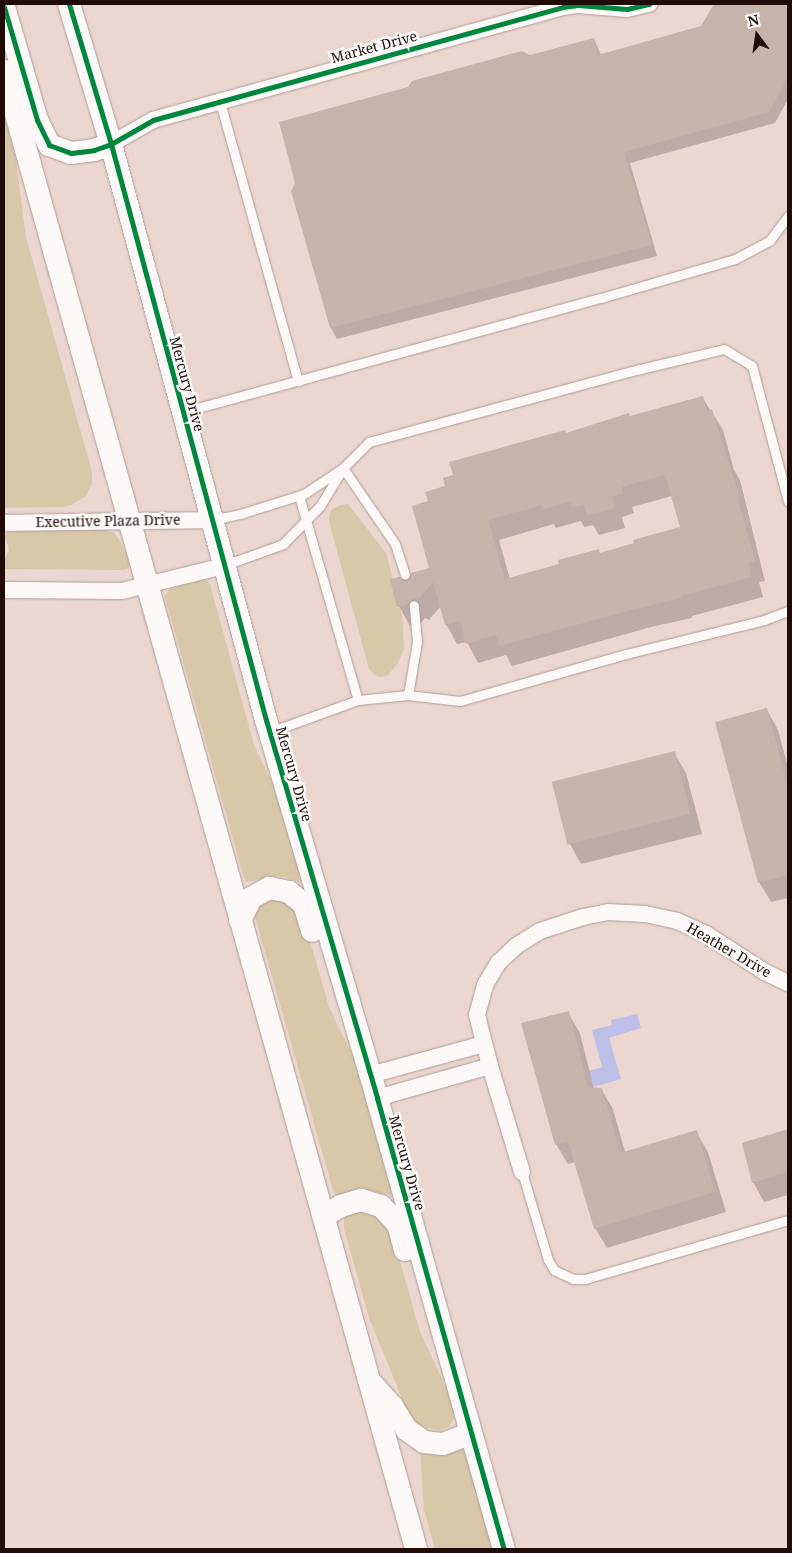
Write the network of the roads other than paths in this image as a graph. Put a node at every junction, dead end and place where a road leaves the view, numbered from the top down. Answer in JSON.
{"nodes":[{"id":1,"x":68,"y":4,"type":"edge"},
{"id":2,"x":650,"y":4,"type":"edge"},
{"id":3,"x":4,"y":7,"type":"edge"},
{"id":4,"x":4,"y":71,"type":"edge"},
{"id":5,"x":220,"y":102,"type":"junction"},
{"id":6,"x":111,"y":144,"type":"junction"},
{"id":7,"x":788,"y":216,"type":"edge"},
{"id":8,"x":298,"y":381,"type":"junction"},
{"id":9,"x":183,"y":412,"type":"junction"},
{"id":10,"x":343,"y":468,"type":"junction"},
{"id":11,"x":299,"y":496,"type":"junction"},
{"id":12,"x":788,"y":501,"type":"edge"},
{"id":13,"x":307,"y":519,"type":"junction"},
{"id":14,"x":212,"y":520,"type":"junction"},
{"id":15,"x":129,"y":521,"type":"junction"},
{"id":16,"x":4,"y":523,"type":"edge"},
{"id":17,"x":224,"y":566,"type":"junction"},
{"id":18,"x":405,"y":574,"type":"dead end"},
{"id":19,"x":148,"y":586,"type":"junction"},
{"id":20,"x":4,"y":590,"type":"edge"},
{"id":21,"x":414,"y":605,"type":"dead end"},
{"id":22,"x":788,"y":611,"type":"edge"},
{"id":23,"x":408,"y":695,"type":"junction"},
{"id":24,"x":358,"y":700,"type":"junction"},
{"id":25,"x":270,"y":732,"type":"junction"},
{"id":26,"x":240,"y":920,"type":"junction"},
{"id":27,"x":788,"y":983,"type":"edge"},
{"id":28,"x":484,"y":1044,"type":"junction"},
{"id":29,"x":362,"y":1052,"type":"junction"},
{"id":30,"x":490,"y":1066,"type":"junction"},
{"id":31,"x":370,"y":1075,"type":"junction"},
{"id":32,"x":377,"y":1098,"type":"junction"},
{"id":33,"x":522,"y":1172,"type":"joint"},
{"id":34,"x":323,"y":1216,"type":"junction"},
{"id":35,"x":788,"y":1220,"type":"edge"},
{"id":36,"x":369,"y":1380,"type":"junction"},
{"id":37,"x":462,"y":1400,"type":"junction"},
{"id":38,"x":471,"y":1433,"type":"junction"},
{"id":39,"x":416,"y":1549,"type":"edge"},
{"id":40,"x":504,"y":1549,"type":"edge"}],
"edges":[{"from":1,"to":6,"type":"street","name":"Mercury Drive"},
{"from":2,"to":5,"type":"street","name":"Market Drive"},
{"from":3,"to":6,"type":"street"},
{"from":4,"to":15,"type":"street"},
{"from":5,"to":6,"type":"street","name":"Market Drive"},
{"from":5,"to":8,"type":"lane"},
{"from":6,"to":9,"type":"street","name":"Mercury Drive"},
{"from":7,"to":8,"type":"lane"},
{"from":8,"to":9,"type":"lane"},
{"from":9,"to":14,"type":"street","name":"Mercury Drive"},
{"from":10,"to":11,"type":"lane"},
{"from":10,"to":12,"type":"lane"},
{"from":10,"to":13,"type":"lane"},
{"from":10,"to":18,"type":"lane"},
{"from":11,"to":13,"type":"lane"},
{"from":11,"to":14,"type":"lane"},
{"from":13,"to":17,"type":"lane"},
{"from":13,"to":24,"type":"lane"},
{"from":14,"to":15,"type":"street","name":"Executive Plaza Drive"},
{"from":14,"to":17,"type":"street","name":"Mercury Drive"},
{"from":15,"to":16,"type":"street","name":"Executive Plaza Drive"},
{"from":15,"to":19,"type":"street"},
{"from":17,"to":19,"type":"street"},
{"from":17,"to":25,"type":"street","name":"Mercury Drive"},
{"from":19,"to":20,"type":"street"},
{"from":19,"to":26,"type":"street"},
{"from":21,"to":23,"type":"lane"},
{"from":22,"to":23,"type":"lane"},
{"from":23,"to":24,"type":"lane"},
{"from":24,"to":25,"type":"lane"},
{"from":25,"to":29,"type":"street","name":"Mercury Drive"},
{"from":26,"to":29,"type":"street"},
{"from":26,"to":34,"type":"street"},
{"from":27,"to":28,"type":"street","name":"Heather Drive"},
{"from":28,"to":30,"type":"street","name":"Heather Drive"},
{"from":28,"to":31,"type":"street"},
{"from":29,"to":31,"type":"street","name":"Mercury Drive"},
{"from":30,"to":32,"type":"street"},
{"from":30,"to":33,"type":"street","name":"Heather Drive"},
{"from":31,"to":32,"type":"street","name":"Mercury Drive"},
{"from":32,"to":37,"type":"street","name":"Mercury Drive"},
{"from":33,"to":35,"type":"lane"},
{"from":34,"to":36,"type":"street"},
{"from":34,"to":37,"type":"street"},
{"from":36,"to":38,"type":"street"},
{"from":36,"to":39,"type":"street"},
{"from":37,"to":38,"type":"street","name":"Mercury Drive"},
{"from":38,"to":40,"type":"street","name":"Mercury Drive"}]}
